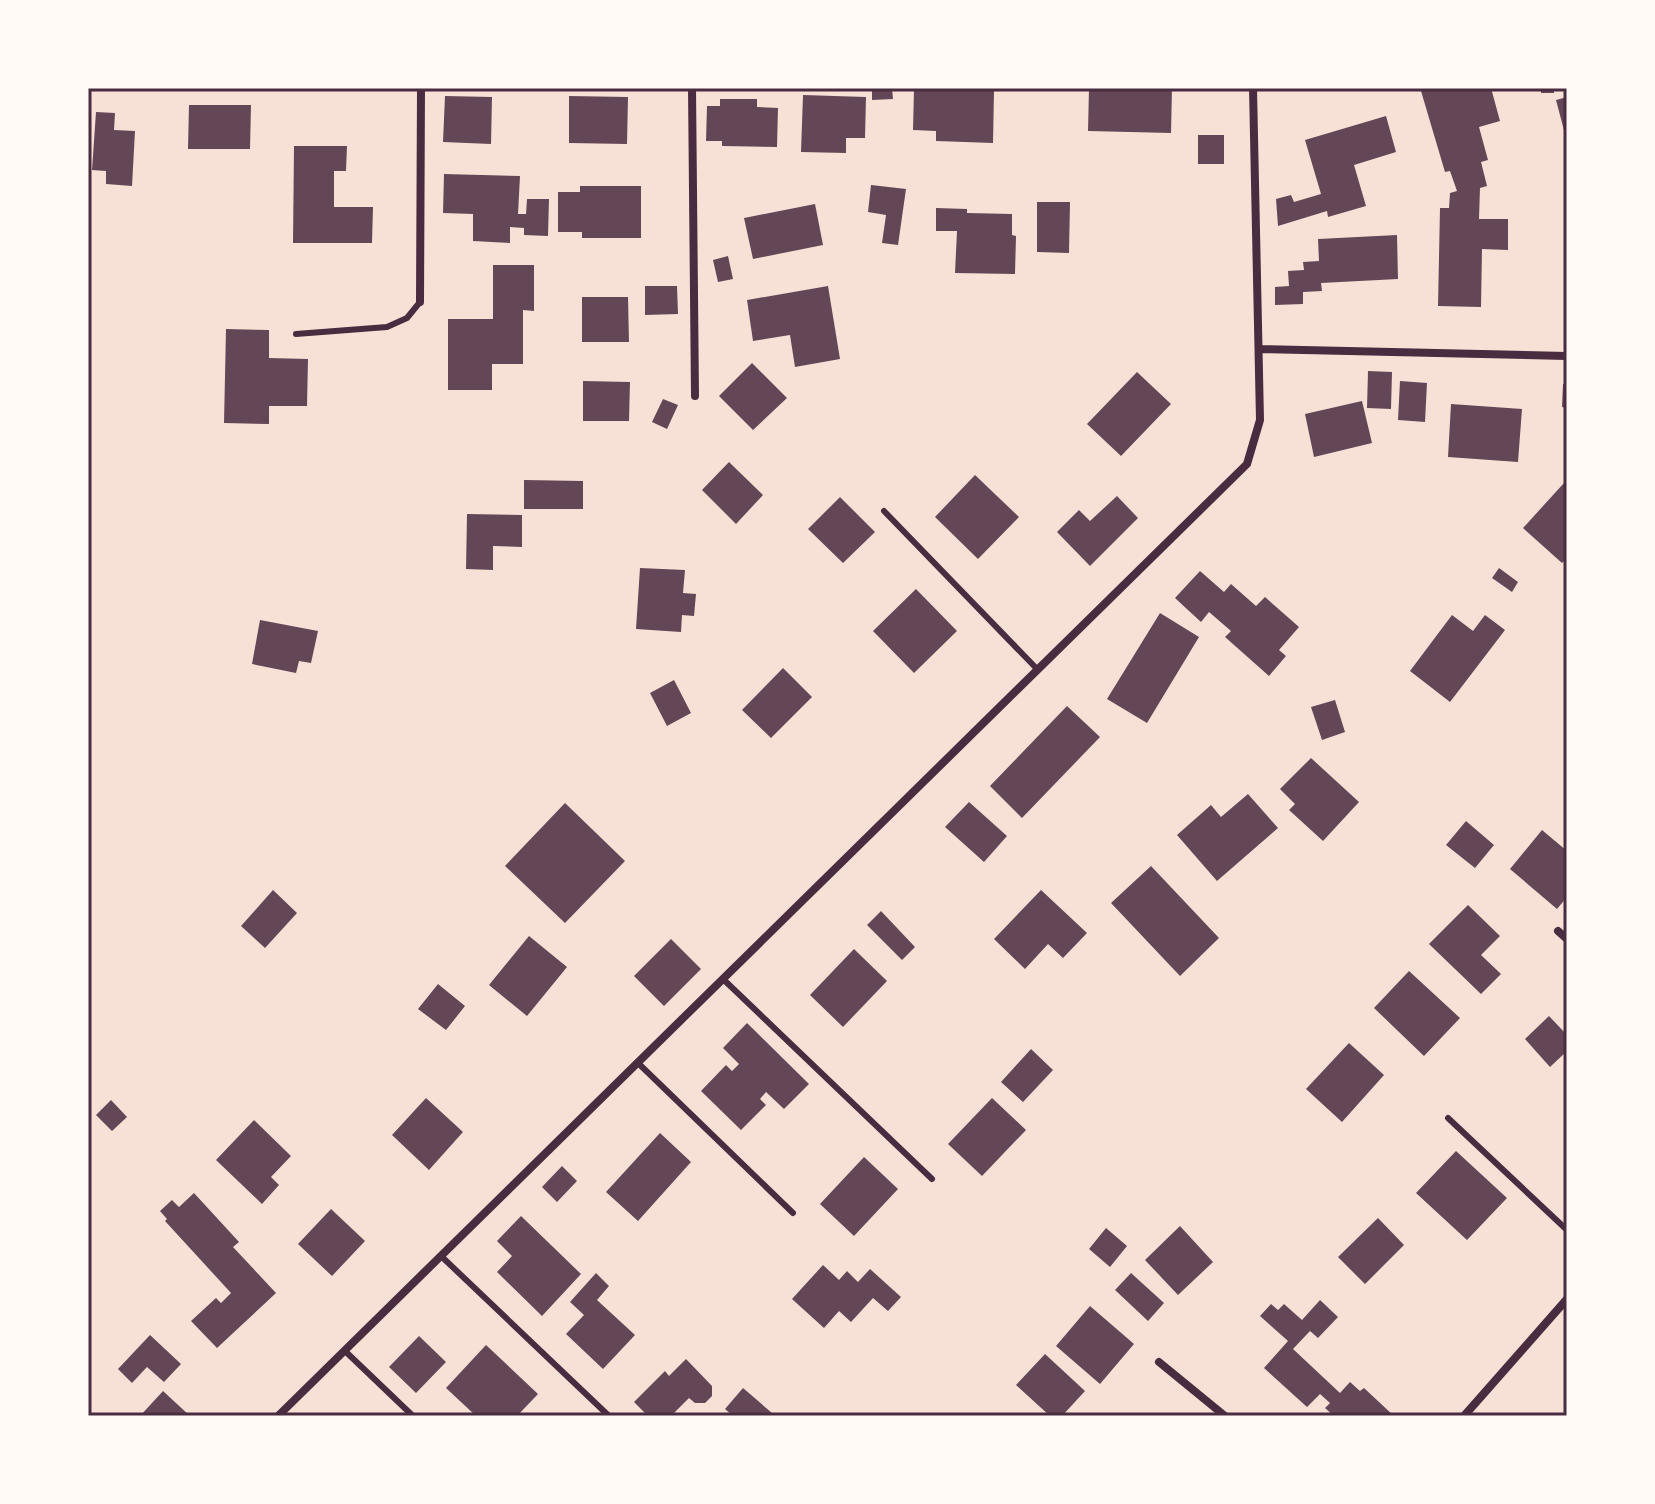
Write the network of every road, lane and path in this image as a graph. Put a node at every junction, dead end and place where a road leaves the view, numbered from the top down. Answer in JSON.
{"nodes":[{"id":1,"x":421,"y":88,"type":"edge"},
{"id":2,"x":692,"y":88,"type":"edge"},
{"id":3,"x":1253,"y":88,"type":"edge"},
{"id":4,"x":420,"y":302,"type":"joint"},
{"id":5,"x":296,"y":334,"type":"dead end"},
{"id":6,"x":1259,"y":349,"type":"junction"},
{"id":7,"x":1567,"y":356,"type":"edge"},
{"id":8,"x":695,"y":396,"type":"dead end"},
{"id":9,"x":884,"y":511,"type":"dead end"},
{"id":10,"x":1038,"y":670,"type":"junction"},
{"id":11,"x":1558,"y":931,"type":"dead end"},
{"id":12,"x":1567,"y":939,"type":"edge"},
{"id":13,"x":723,"y":979,"type":"junction"},
{"id":14,"x":638,"y":1063,"type":"junction"},
{"id":15,"x":1448,"y":1118,"type":"dead end"},
{"id":16,"x":932,"y":1179,"type":"dead end"},
{"id":17,"x":793,"y":1213,"type":"dead end"},
{"id":18,"x":1567,"y":1230,"type":"edge"},
{"id":19,"x":441,"y":1256,"type":"junction"},
{"id":20,"x":1567,"y":1299,"type":"edge"},
{"id":21,"x":345,"y":1351,"type":"junction"},
{"id":22,"x":1159,"y":1362,"type":"dead end"},
{"id":23,"x":278,"y":1416,"type":"edge"},
{"id":24,"x":413,"y":1416,"type":"edge"},
{"id":25,"x":609,"y":1416,"type":"edge"},
{"id":26,"x":1225,"y":1416,"type":"edge"},
{"id":27,"x":1464,"y":1416,"type":"edge"}],
"edges":[{"from":1,"to":4,"type":"street"},
{"from":2,"to":8,"type":"street"},
{"from":3,"to":6,"type":"street"},
{"from":4,"to":5,"type":"lane"},
{"from":6,"to":7,"type":"street"},
{"from":6,"to":10,"type":"street"},
{"from":9,"to":10,"type":"lane"},
{"from":10,"to":13,"type":"street"},
{"from":11,"to":12,"type":"street"},
{"from":13,"to":14,"type":"street"},
{"from":13,"to":16,"type":"lane"},
{"from":14,"to":17,"type":"lane"},
{"from":14,"to":19,"type":"street"},
{"from":15,"to":18,"type":"lane"},
{"from":19,"to":21,"type":"street"},
{"from":19,"to":25,"type":"lane"},
{"from":20,"to":27,"type":"street"},
{"from":21,"to":23,"type":"street"},
{"from":21,"to":24,"type":"lane"},
{"from":22,"to":26,"type":"street"}]}
